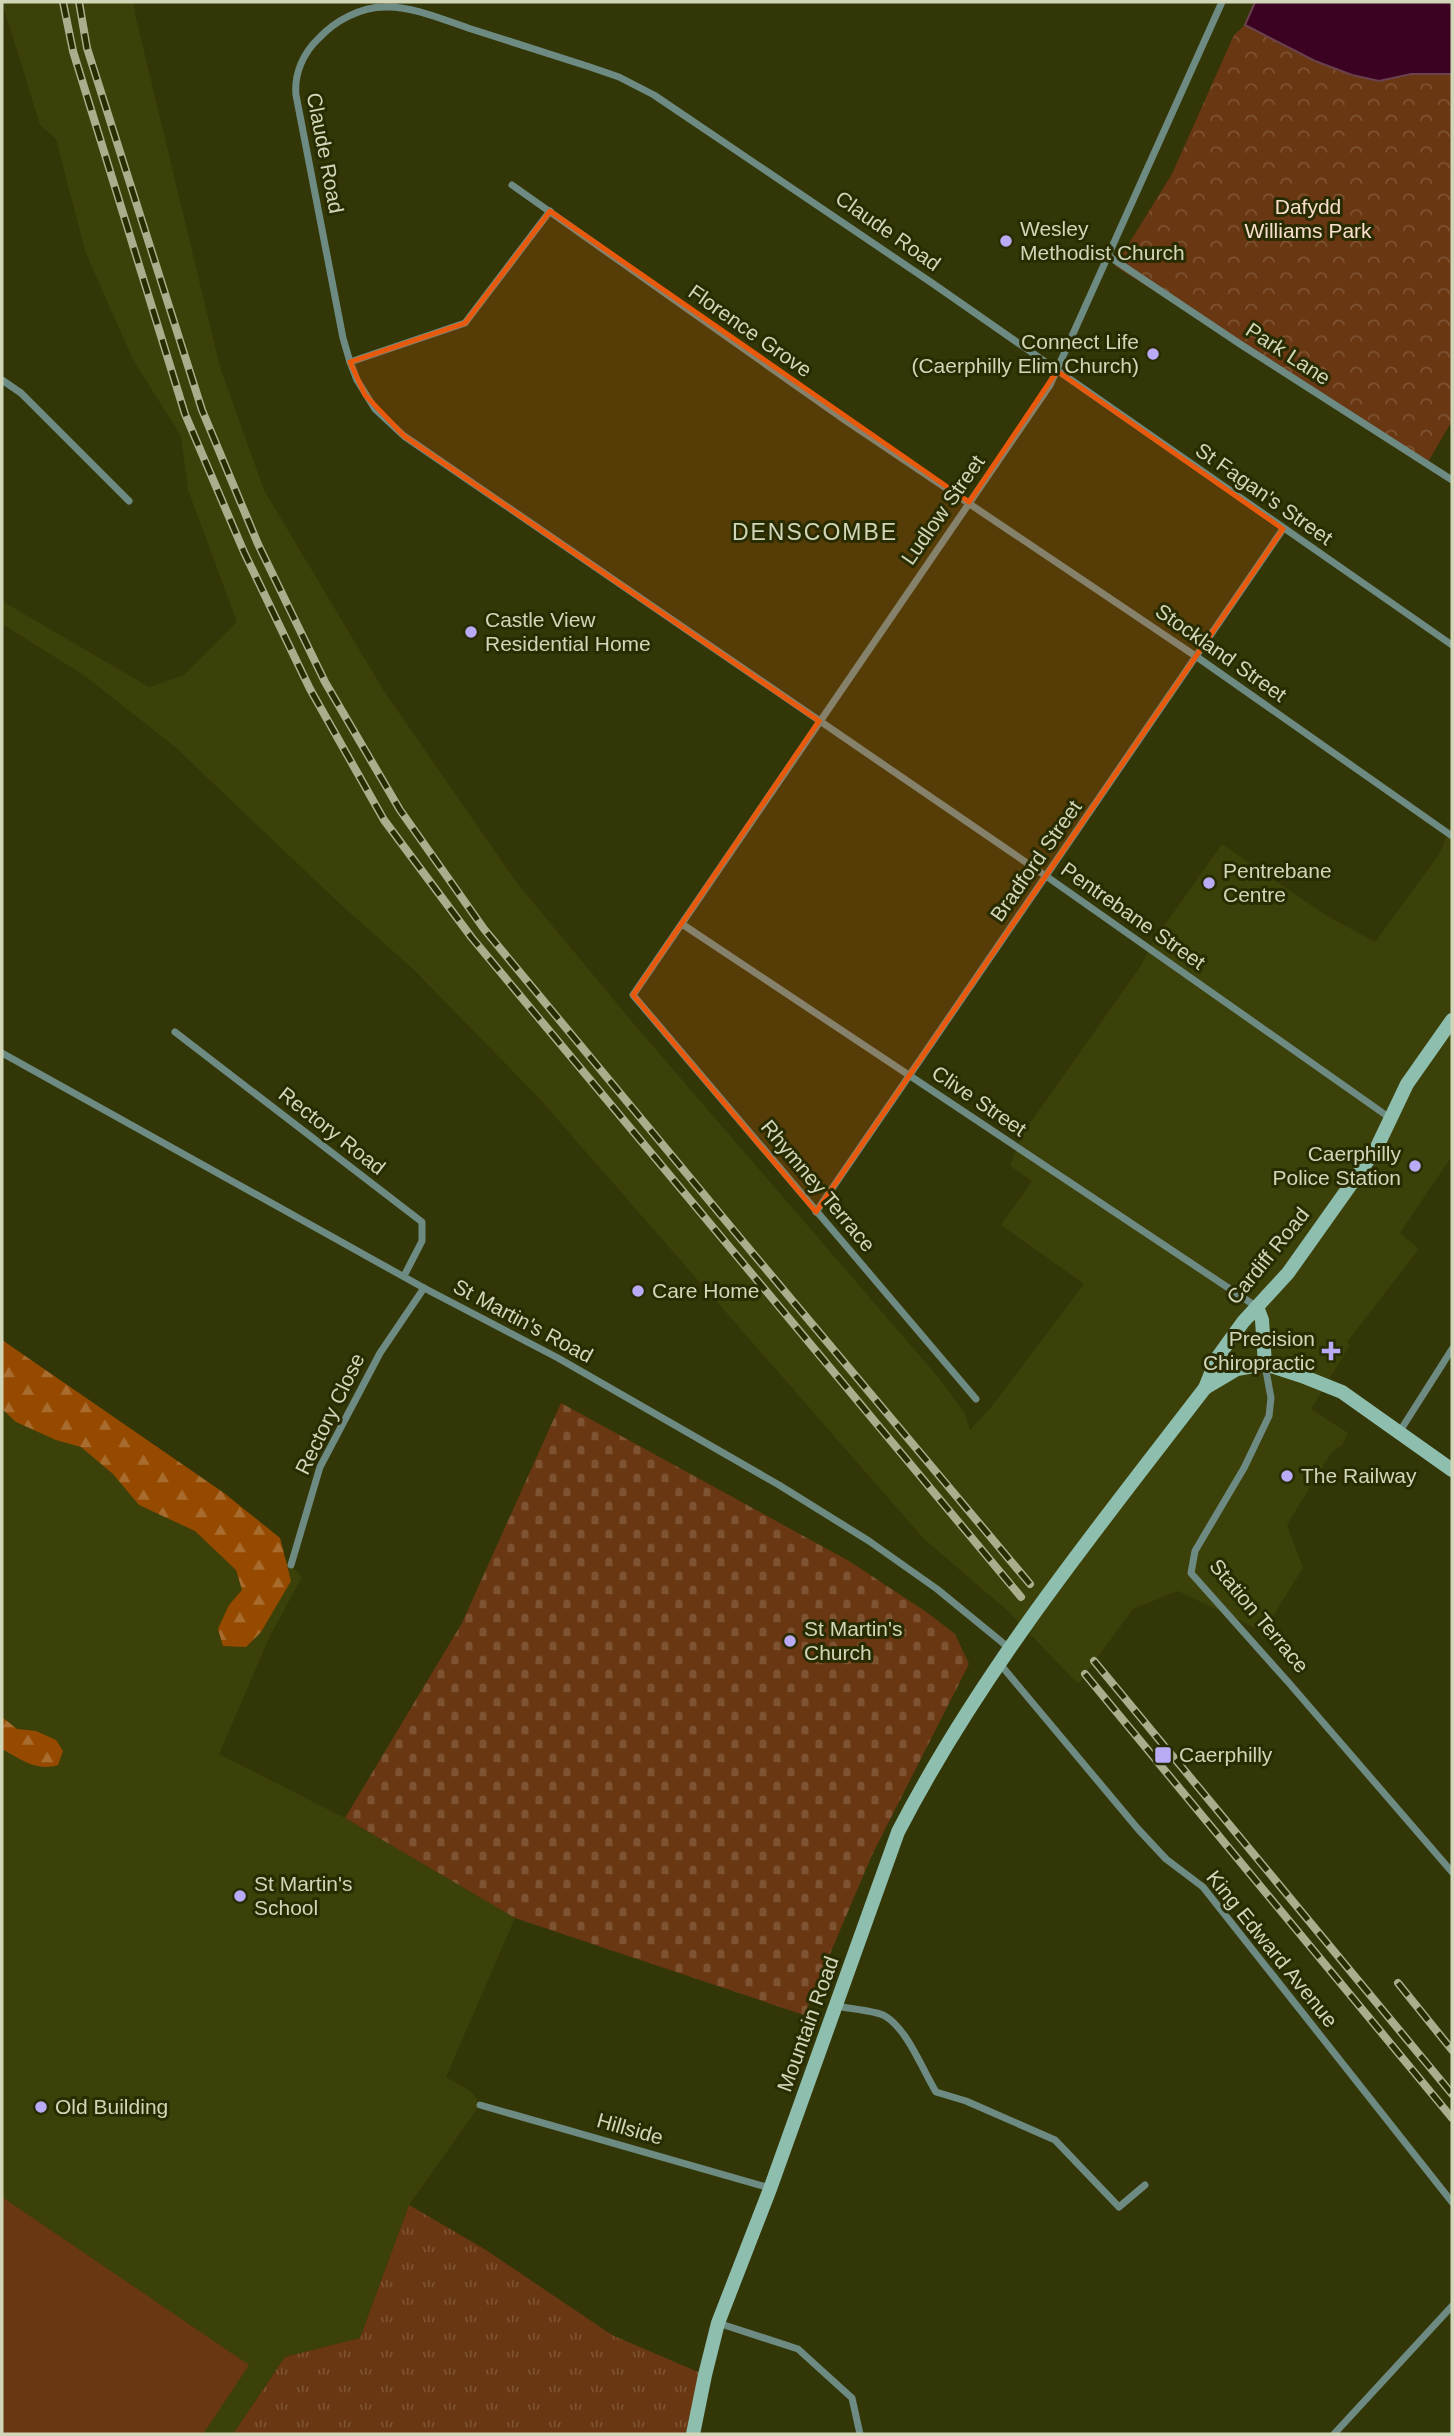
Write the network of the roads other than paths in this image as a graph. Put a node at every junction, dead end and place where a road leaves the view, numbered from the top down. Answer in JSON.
{"nodes":[{"id":1,"x":1220,"y":6,"type":"edge"},
{"id":2,"x":512,"y":185,"type":"dead end"},
{"id":3,"x":550,"y":211,"type":"junction"},
{"id":4,"x":1107,"y":255,"type":"junction"},
{"id":5,"x":350,"y":362,"type":"junction"},
{"id":6,"x":1057,"y":370,"type":"junction"},
{"id":7,"x":2,"y":380,"type":"edge"},
{"id":8,"x":1452,"y":480,"type":"edge"},
{"id":9,"x":129,"y":501,"type":"dead end"},
{"id":10,"x":969,"y":502,"type":"junction"},
{"id":11,"x":1283,"y":529,"type":"junction"},
{"id":12,"x":1452,"y":645,"type":"edge"},
{"id":13,"x":1197,"y":657,"type":"junction"},
{"id":14,"x":819,"y":721,"type":"junction"},
{"id":15,"x":1452,"y":836,"type":"edge"},
{"id":16,"x":1046,"y":876,"type":"junction"},
{"id":17,"x":682,"y":925,"type":"junction"},
{"id":18,"x":633,"y":995,"type":"joint"},
{"id":19,"x":1452,"y":1020,"type":"edge"},
{"id":20,"x":175,"y":1032,"type":"dead end"},
{"id":21,"x":2,"y":1053,"type":"edge"},
{"id":22,"x":909,"y":1075,"type":"junction"},
{"id":23,"x":1390,"y":1118,"type":"junction"},
{"id":24,"x":816,"y":1212,"type":"junction"},
{"id":25,"x":404,"y":1276,"type":"junction"},
{"id":26,"x":424,"y":1288,"type":"junction"},
{"id":27,"x":1257,"y":1307,"type":"junction"},
{"id":28,"x":1452,"y":1349,"type":"edge"},
{"id":29,"x":1265,"y":1364,"type":"junction"},
{"id":30,"x":1205,"y":1388,"type":"junction"},
{"id":31,"x":976,"y":1399,"type":"dead end"},
{"id":32,"x":1399,"y":1431,"type":"junction"},
{"id":33,"x":1452,"y":1470,"type":"edge"},
{"id":34,"x":291,"y":1566,"type":"dead end"},
{"id":35,"x":1010,"y":1649,"type":"junction"},
{"id":36,"x":1000,"y":1664,"type":"junction"},
{"id":37,"x":1452,"y":1872,"type":"edge"},
{"id":38,"x":837,"y":2006,"type":"junction"},
{"id":39,"x":480,"y":2105,"type":"dead end"},
{"id":40,"x":1145,"y":2185,"type":"dead end"},
{"id":41,"x":770,"y":2189,"type":"junction"},
{"id":42,"x":1452,"y":2202,"type":"edge"},
{"id":43,"x":1452,"y":2306,"type":"edge"},
{"id":44,"x":718,"y":2323,"type":"junction"},
{"id":45,"x":693,"y":2434,"type":"edge"},
{"id":46,"x":860,"y":2434,"type":"edge"},
{"id":47,"x":1334,"y":2434,"type":"edge"}],
"edges":[{"from":1,"to":4,"type":"street","name":"Ludlow Street"},
{"from":2,"to":3,"type":"street","name":"Florence Grove"},
{"from":3,"to":5,"type":"street"},
{"from":3,"to":10,"type":"street","name":"Florence Grove"},
{"from":4,"to":6,"type":"street","name":"Ludlow Street"},
{"from":4,"to":8,"type":"street","name":"Park Lane"},
{"from":5,"to":6,"type":"street","name":"Claude Road"},
{"from":5,"to":14,"type":"street","name":"Claude Road"},
{"from":6,"to":10,"type":"street","name":"Ludlow Street"},
{"from":6,"to":11,"type":"street","name":"St Fagan's Street"},
{"from":7,"to":9,"type":"street"},
{"from":10,"to":13,"type":"street","name":"Stockland Street"},
{"from":10,"to":14,"type":"street","name":"Ludlow Street"},
{"from":11,"to":12,"type":"street","name":"St Fagan's Street"},
{"from":11,"to":13,"type":"street","name":"Bradford Street"},
{"from":13,"to":15,"type":"street","name":"Stockland Street"},
{"from":13,"to":16,"type":"street","name":"Bradford Street"},
{"from":14,"to":16,"type":"street","name":"Pentrebane Street"},
{"from":14,"to":17,"type":"street","name":"Ludlow Street"},
{"from":16,"to":22,"type":"street","name":"Bradford Street"},
{"from":16,"to":23,"type":"street","name":"Pentrebane Street"},
{"from":17,"to":18,"type":"street","name":"Ludlow Street"},
{"from":17,"to":22,"type":"street","name":"Clive Street"},
{"from":18,"to":24,"type":"street","name":"Rhymney Terrace"},
{"from":19,"to":23,"type":"main road","name":"Cardiff Road"},
{"from":20,"to":25,"type":"street","name":"Rectory Road"},
{"from":21,"to":25,"type":"street","name":"St Martin's Road"},
{"from":22,"to":24,"type":"street","name":"Bradford Street"},
{"from":22,"to":27,"type":"street","name":"Clive Street"},
{"from":23,"to":27,"type":"main road","name":"Cardiff Road"},
{"from":24,"to":31,"type":"street","name":"Rhymney Terrace"},
{"from":25,"to":26,"type":"street","name":"St Martin's Road"},
{"from":26,"to":34,"type":"street","name":"Rectory Close"},
{"from":26,"to":35,"type":"street","name":"St Martin's Road"},
{"from":27,"to":29,"type":"main road","name":"Station Terrace"},
{"from":27,"to":30,"type":"main road","name":"Cardiff Road"},
{"from":28,"to":32,"type":"street"},
{"from":29,"to":30,"type":"main road"},
{"from":29,"to":32,"type":"main road"},
{"from":29,"to":37,"type":"street","name":"Station Terrace"},
{"from":30,"to":35,"type":"main road","name":"Cardiff Road"},
{"from":32,"to":33,"type":"main road"},
{"from":35,"to":36,"type":"main road","name":"Mountain Road"},
{"from":36,"to":38,"type":"main road","name":"Mountain Road"},
{"from":36,"to":42,"type":"street","name":"King Edward Avenue"},
{"from":38,"to":40,"type":"street"},
{"from":38,"to":41,"type":"main road","name":"Mountain Road"},
{"from":39,"to":41,"type":"street","name":"Hillside"},
{"from":41,"to":44,"type":"main road","name":"Mountain Road"},
{"from":43,"to":47,"type":"street"},
{"from":44,"to":45,"type":"main road","name":"Mountain Road"},
{"from":44,"to":46,"type":"street"}]}
